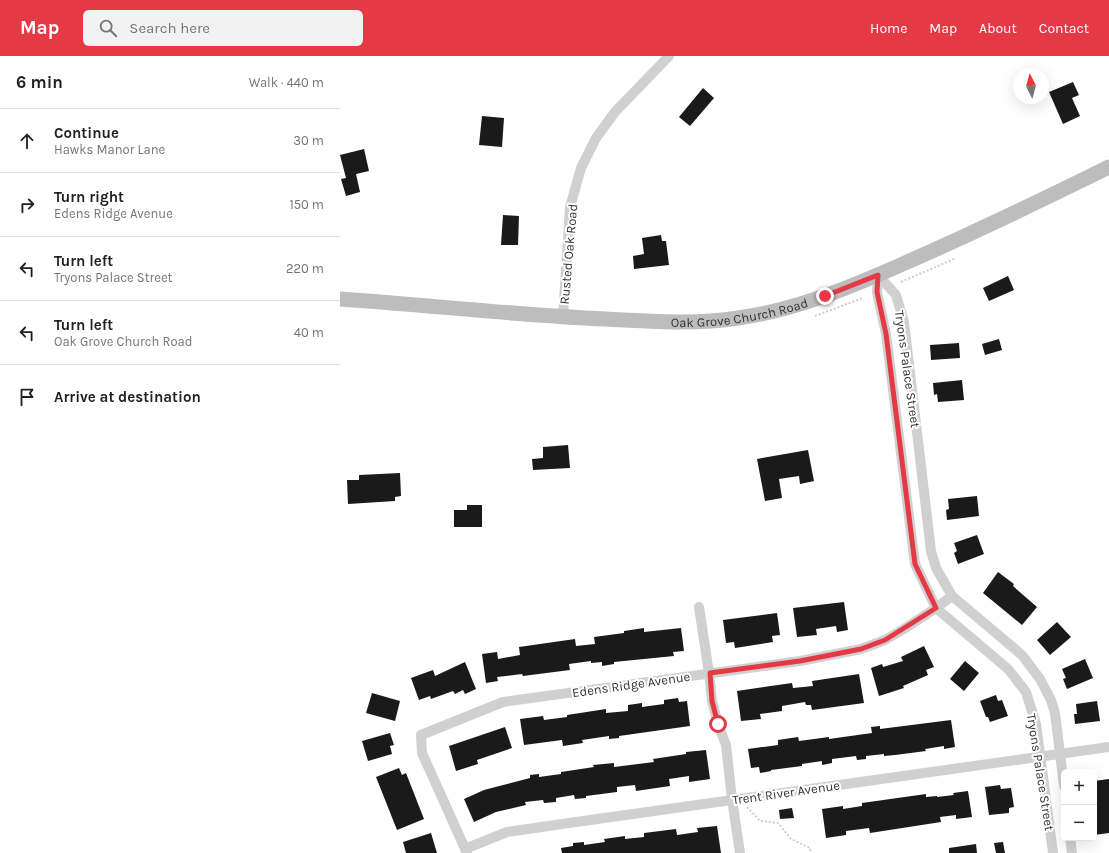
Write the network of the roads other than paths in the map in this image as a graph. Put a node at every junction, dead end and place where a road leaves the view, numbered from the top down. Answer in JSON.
{"nodes":[{"id":1,"x":669,"y":56,"type":"edge"},
{"id":2,"x":1109,"y":167,"type":"edge"},
{"id":3,"x":878,"y":275,"type":"junction"},
{"id":4,"x":340,"y":299,"type":"edge"},
{"id":5,"x":563,"y":317,"type":"junction"},
{"id":6,"x":916,"y":432,"type":"junction"},
{"id":7,"x":898,"y":434,"type":"junction"},
{"id":8,"x":952,"y":596,"type":"junction"},
{"id":9,"x":698,"y":607,"type":"dead end"},
{"id":10,"x":936,"y":608,"type":"junction"},
{"id":11,"x":710,"y":673,"type":"junction"},
{"id":12,"x":1109,"y":747,"type":"edge"},
{"id":13,"x":1060,"y":753,"type":"junction"},
{"id":14,"x":1041,"y":756,"type":"junction"},
{"id":15,"x":1062,"y":769,"type":"edge"},
{"id":16,"x":732,"y":799,"type":"junction"},
{"id":17,"x":1070,"y":841,"type":"edge"},
{"id":18,"x":466,"y":851,"type":"edge"},
{"id":19,"x":740,"y":853,"type":"edge"},
{"id":20,"x":1052,"y":853,"type":"edge"},
{"id":21,"x":1072,"y":853,"type":"edge"}],
"edges":[{"from":1,"to":5,"type":"street","name":"Rusted Oak Road"},
{"from":2,"to":3,"type":"main road","name":"Oak Grove Church Road"},
{"from":3,"to":5,"type":"main road","name":"Oak Grove Church Road"},
{"from":3,"to":6,"type":"street","name":"Tryons Palace Street"},
{"from":3,"to":7,"type":"street","name":"Tryons Palace Street"},
{"from":4,"to":5,"type":"main road","name":"Oak Grove Church Road"},
{"from":6,"to":7,"type":"street"},
{"from":6,"to":8,"type":"street","name":"Tryons Palace Street"},
{"from":7,"to":10,"type":"street","name":"Tryons Palace Street"},
{"from":8,"to":10,"type":"street","name":"Edens Ridge Avenue"},
{"from":8,"to":13,"type":"street","name":"Tryons Palace Street"},
{"from":9,"to":11,"type":"street"},
{"from":10,"to":11,"type":"street","name":"Edens Ridge Avenue"},
{"from":10,"to":14,"type":"street","name":"Tryons Palace Street"},
{"from":11,"to":16,"type":"street"},
{"from":11,"to":18,"type":"street","name":"Edens Ridge Avenue"},
{"from":12,"to":13,"type":"street","name":"Trent River Avenue"},
{"from":13,"to":14,"type":"street","name":"Trent River Avenue"},
{"from":13,"to":15,"type":"street","name":"Tryons Palace Street"},
{"from":14,"to":16,"type":"street","name":"Trent River Avenue"},
{"from":14,"to":20,"type":"street","name":"Tryons Palace Street"},
{"from":16,"to":18,"type":"street","name":"Trent River Avenue"},
{"from":16,"to":19,"type":"street"},
{"from":17,"to":21,"type":"street","name":"Tryons Palace Street"}]}
